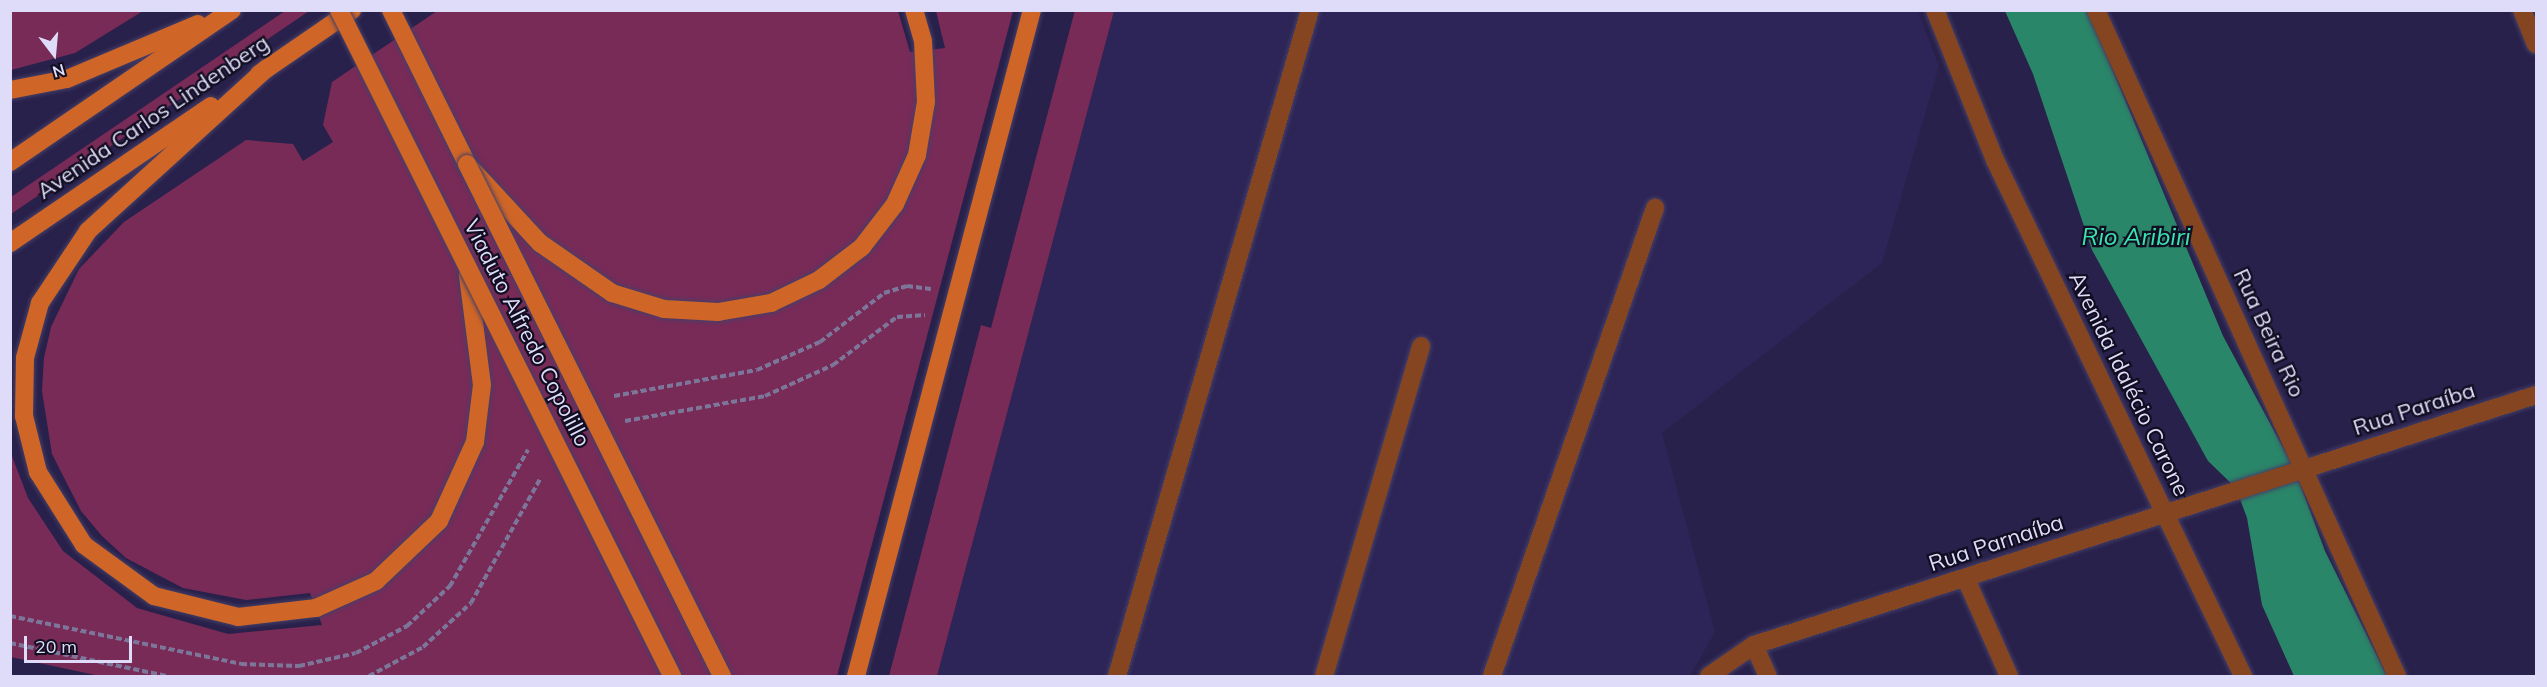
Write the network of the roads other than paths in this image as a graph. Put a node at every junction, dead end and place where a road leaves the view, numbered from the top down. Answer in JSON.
{"nodes":[{"id":1,"x":231,"y":10,"type":"edge"},
{"id":2,"x":339,"y":10,"type":"edge"},
{"id":3,"x":352,"y":10,"type":"edge"},
{"id":4,"x":391,"y":10,"type":"edge"},
{"id":5,"x":914,"y":10,"type":"edge"},
{"id":6,"x":1032,"y":10,"type":"edge"},
{"id":7,"x":1310,"y":10,"type":"edge"},
{"id":8,"x":1935,"y":10,"type":"edge"},
{"id":9,"x":2096,"y":10,"type":"edge"},
{"id":10,"x":2523,"y":10,"type":"edge"},
{"id":11,"x":2536,"y":44,"type":"edge"},
{"id":12,"x":267,"y":68,"type":"junction"},
{"id":13,"x":10,"y":90,"type":"edge"},
{"id":14,"x":10,"y":162,"type":"edge"},
{"id":15,"x":467,"y":164,"type":"junction"},
{"id":16,"x":1655,"y":208,"type":"dead end"},
{"id":17,"x":10,"y":243,"type":"edge"},
{"id":18,"x":465,"y":262,"type":"junction"},
{"id":19,"x":1421,"y":346,"type":"dead end"},
{"id":20,"x":2536,"y":395,"type":"edge"},
{"id":21,"x":2301,"y":470,"type":"junction"},
{"id":22,"x":2163,"y":513,"type":"junction"},
{"id":23,"x":1966,"y":579,"type":"junction"},
{"id":24,"x":1754,"y":645,"type":"junction"},
{"id":25,"x":672,"y":676,"type":"edge"},
{"id":26,"x":722,"y":676,"type":"edge"},
{"id":27,"x":856,"y":676,"type":"edge"},
{"id":28,"x":1117,"y":676,"type":"edge"},
{"id":29,"x":1324,"y":676,"type":"edge"},
{"id":30,"x":1492,"y":676,"type":"edge"},
{"id":31,"x":1709,"y":676,"type":"edge"},
{"id":32,"x":1768,"y":676,"type":"edge"},
{"id":33,"x":2009,"y":676,"type":"edge"},
{"id":34,"x":2243,"y":676,"type":"edge"},
{"id":35,"x":2397,"y":676,"type":"edge"}],
"edges":[{"from":1,"to":13,"type":"main road"},
{"from":1,"to":14,"type":"main road","name":"Avenida Carlos Lindenberg"},
{"from":2,"to":18,"type":"main road","name":"Viaduto Alfredo Copolillo","bridge":true},
{"from":3,"to":12,"type":"main road","name":"Avenida Carlos Lindenberg"},
{"from":4,"to":15,"type":"main road","name":"Viaduto Alfredo Copolillo"},
{"from":5,"to":15,"type":"main road","bridge":true},
{"from":6,"to":27,"type":"main road"},
{"from":7,"to":28,"type":"street"},
{"from":8,"to":22,"type":"street","name":"Avenida Idalécio Carone"},
{"from":9,"to":21,"type":"street","name":"Rua Beira Rio"},
{"from":10,"to":11,"type":"street"},
{"from":12,"to":17,"type":"main road","name":"Avenida Carlos Lindenberg"},
{"from":12,"to":18,"type":"main road"},
{"from":15,"to":26,"type":"main road","name":"Viaduto Alfredo Copolillo","bridge":true},
{"from":16,"to":30,"type":"street"},
{"from":18,"to":25,"type":"main road","name":"Viaduto Alfredo Copolillo","bridge":true},
{"from":19,"to":29,"type":"street"},
{"from":20,"to":21,"type":"street","name":"Rua Paraíba"},
{"from":21,"to":22,"type":"street","name":"Rua Parnaíba"},
{"from":21,"to":35,"type":"street","name":"Rua Beira Rio"},
{"from":22,"to":23,"type":"street","name":"Rua Parnaíba"},
{"from":22,"to":34,"type":"street","name":"Avenida Idalécio Carone"},
{"from":23,"to":24,"type":"street","name":"Rua Parnaíba"},
{"from":23,"to":33,"type":"street"},
{"from":24,"to":31,"type":"street","name":"Rua Parnaíba"},
{"from":24,"to":32,"type":"street"}]}
